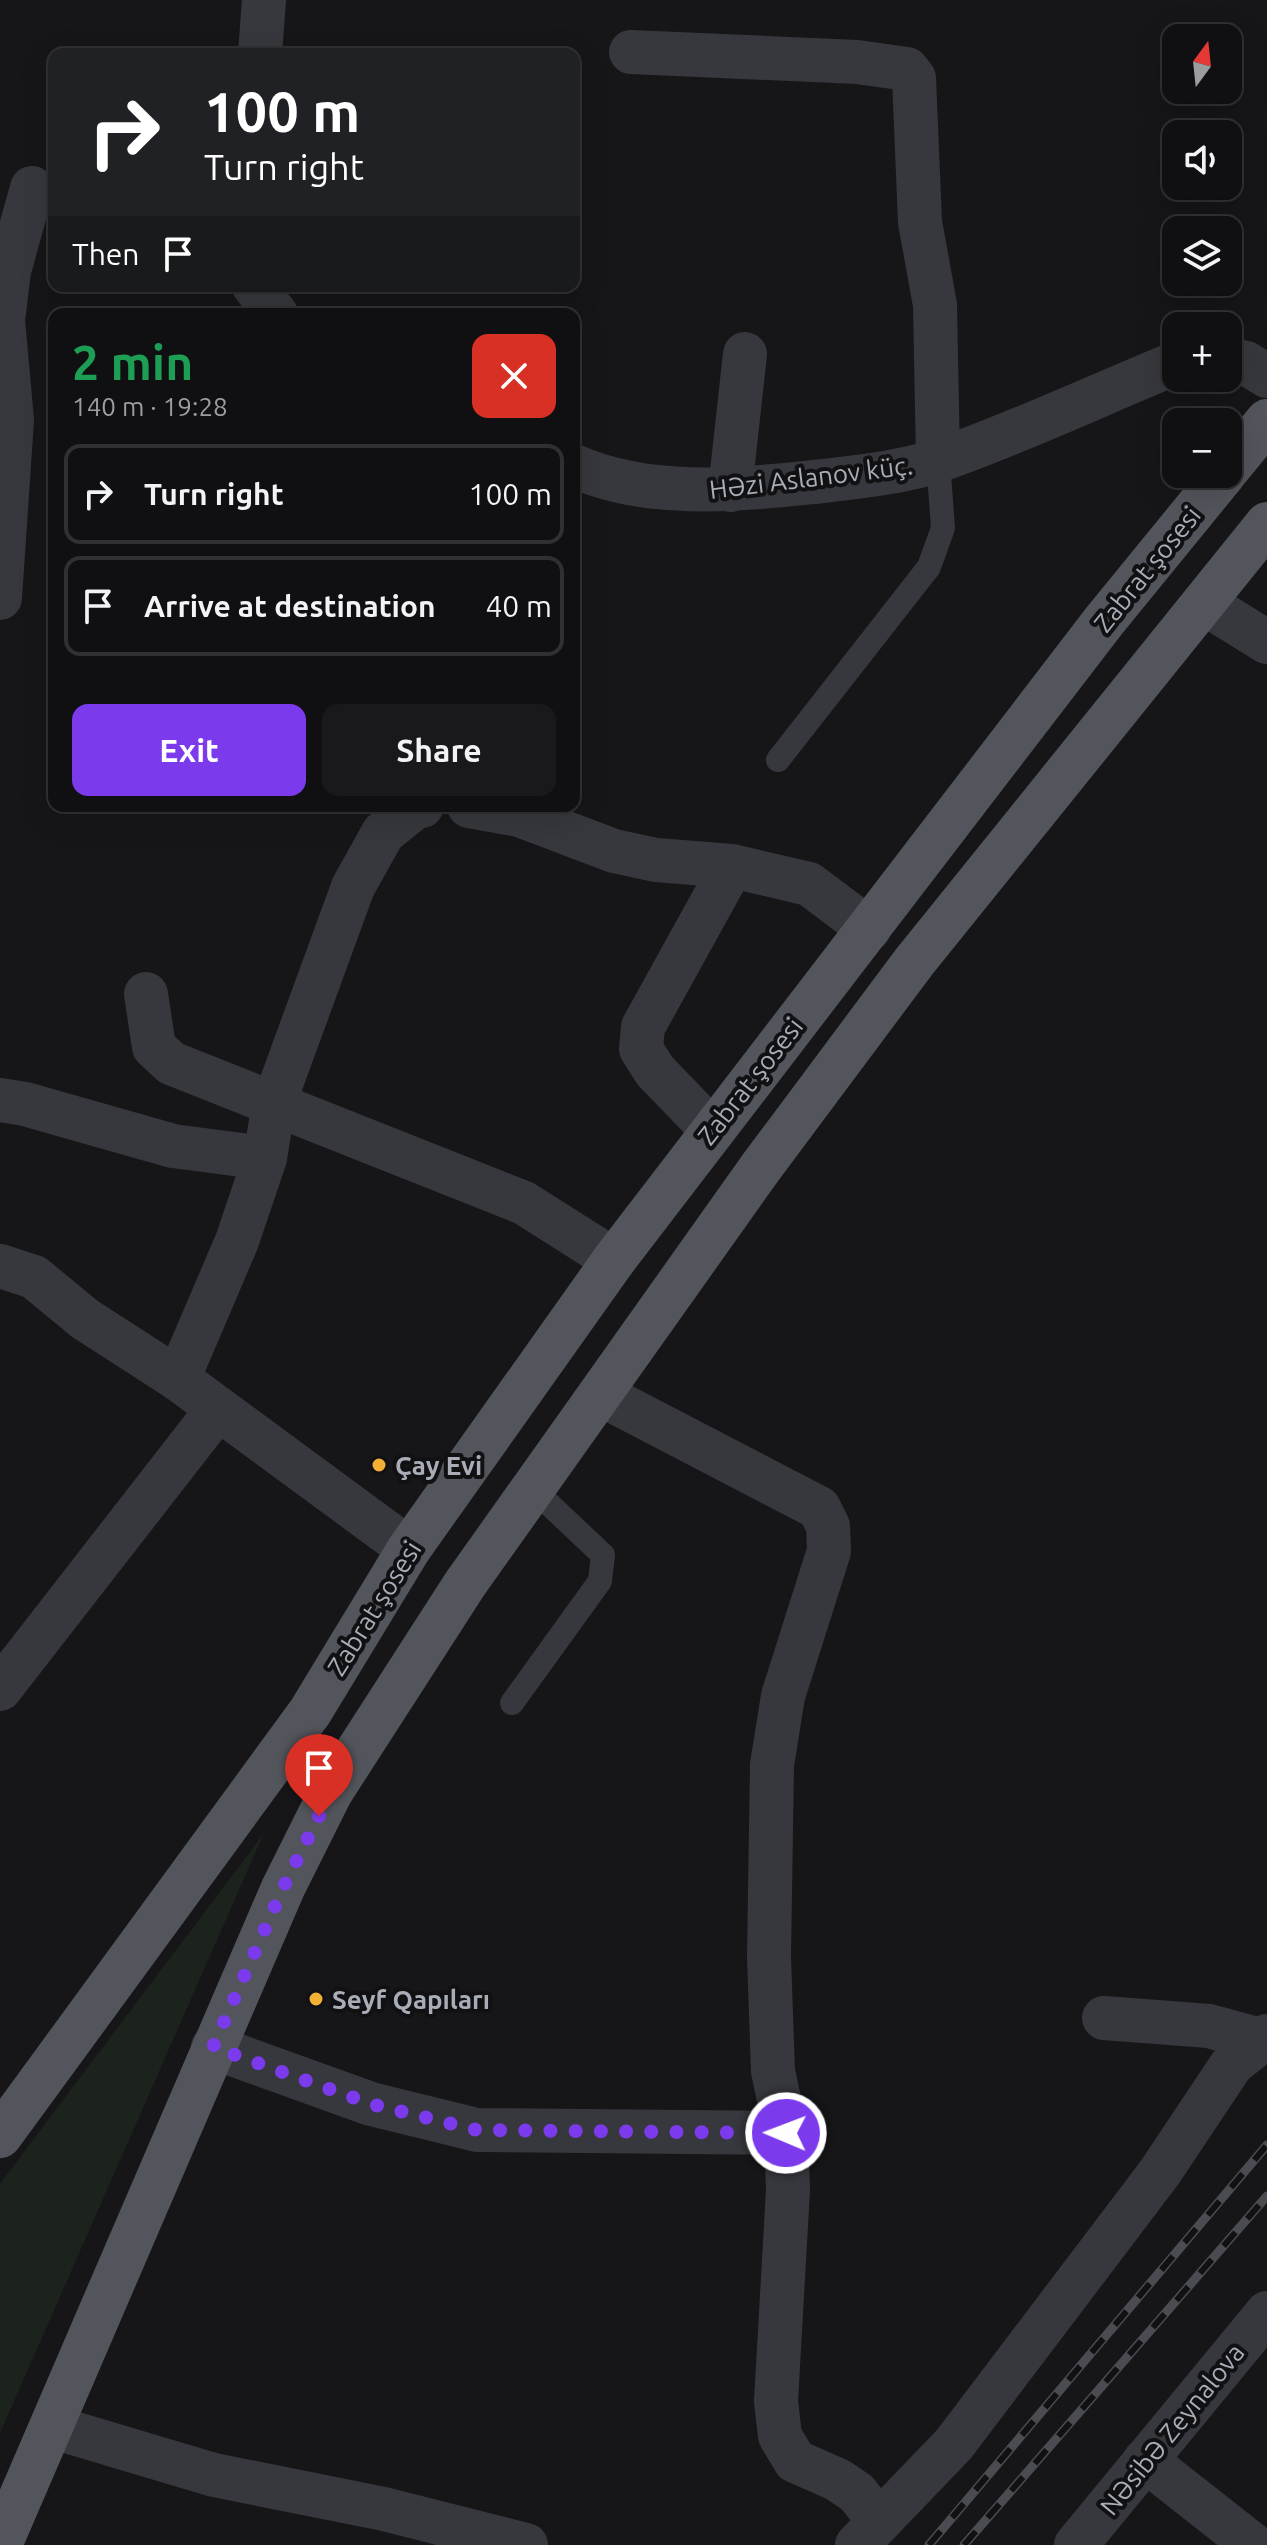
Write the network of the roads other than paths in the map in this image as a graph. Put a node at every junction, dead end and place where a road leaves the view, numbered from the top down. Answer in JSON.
{"nodes":[{"id":1,"x":264,"y":0,"type":"edge"},
{"id":2,"x":260,"y":48,"type":"edge"},
{"id":3,"x":631,"y":52,"type":"dead end"},
{"id":4,"x":29,"y":186,"type":"edge"},
{"id":5,"x":257,"y":292,"type":"edge"},
{"id":6,"x":271,"y":308,"type":"edge"},
{"id":7,"x":745,"y":354,"type":"dead end"},
{"id":8,"x":1242,"y":362,"type":"edge"},
{"id":9,"x":1162,"y":369,"type":"edge"},
{"id":10,"x":1267,"y":376,"type":"edge"},
{"id":11,"x":1267,"y":421,"type":"edge"},
{"id":12,"x":1242,"y":452,"type":"edge"},
{"id":13,"x":938,"y":460,"type":"junction"},
{"id":14,"x":580,"y":474,"type":"edge"},
{"id":15,"x":1213,"y":488,"type":"edge"},
{"id":16,"x":730,"y":490,"type":"junction"},
{"id":17,"x":1267,"y":524,"type":"edge"},
{"id":18,"x":0,"y":598,"type":"edge"},
{"id":19,"x":1204,"y":603,"type":"junction"},
{"id":20,"x":1267,"y":642,"type":"edge"},
{"id":21,"x":778,"y":760,"type":"dead end"},
{"id":22,"x":409,"y":812,"type":"edge"},
{"id":23,"x":523,"y":812,"type":"edge"},
{"id":24,"x":732,"y":866,"type":"junction"},
{"id":25,"x":869,"y":929,"type":"junction"},
{"id":26,"x":146,"y":994,"type":"dead end"},
{"id":27,"x":0,"y":1100,"type":"edge"},
{"id":28,"x":274,"y":1103,"type":"junction"},
{"id":29,"x":711,"y":1129,"type":"junction"},
{"id":30,"x":265,"y":1158,"type":"junction"},
{"id":31,"x":614,"y":1260,"type":"junction"},
{"id":32,"x":0,"y":1266,"type":"edge"},
{"id":33,"x":178,"y":1379,"type":"junction"},
{"id":34,"x":600,"y":1394,"type":"junction"},
{"id":35,"x":217,"y":1410,"type":"junction"},
{"id":36,"x":533,"y":1489,"type":"junction"},
{"id":37,"x":409,"y":1549,"type":"junction"},
{"id":38,"x":0,"y":1689,"type":"edge"},
{"id":39,"x":512,"y":1703,"type":"dead end"},
{"id":40,"x":1104,"y":2018,"type":"dead end"},
{"id":41,"x":1264,"y":2038,"type":"edge"},
{"id":42,"x":213,"y":2047,"type":"junction"},
{"id":43,"x":786,"y":2133,"type":"junction"},
{"id":44,"x":0,"y":2136,"type":"edge"},
{"id":45,"x":1267,"y":2313,"type":"edge"},
{"id":46,"x":53,"y":2427,"type":"junction"},
{"id":47,"x":1145,"y":2460,"type":"junction"},
{"id":48,"x":868,"y":2533,"type":"edge"},
{"id":49,"x":509,"y":2543,"type":"edge"},
{"id":50,"x":0,"y":2545,"type":"edge"},
{"id":51,"x":1076,"y":2545,"type":"edge"},
{"id":52,"x":1253,"y":2545,"type":"edge"}],
"edges":[{"from":1,"to":2,"type":"street"},
{"from":3,"to":13,"type":"street"},
{"from":4,"to":18,"type":"street"},
{"from":5,"to":6,"type":"street"},
{"from":7,"to":16,"type":"street"},
{"from":8,"to":10,"type":"street"},
{"from":9,"to":13,"type":"street","name":"Həzi Aslanov küç."},
{"from":11,"to":12,"type":"main road","name":"Zabrat şosesi"},
{"from":13,"to":16,"type":"street","name":"Həzi Aslanov küç."},
{"from":13,"to":21,"type":"lane"},
{"from":14,"to":16,"type":"street","name":"Həzi Aslanov küç."},
{"from":15,"to":25,"type":"main road","name":"Zabrat şosesi"},
{"from":17,"to":19,"type":"main road"},
{"from":19,"to":20,"type":"street"},
{"from":19,"to":34,"type":"main road"},
{"from":22,"to":28,"type":"street"},
{"from":23,"to":24,"type":"street"},
{"from":24,"to":25,"type":"street"},
{"from":24,"to":29,"type":"street"},
{"from":25,"to":29,"type":"main road","name":"Zabrat şosesi"},
{"from":26,"to":28,"type":"street"},
{"from":27,"to":30,"type":"street"},
{"from":28,"to":30,"type":"street"},
{"from":28,"to":31,"type":"street"},
{"from":29,"to":31,"type":"main road","name":"Zabrat şosesi"},
{"from":30,"to":33,"type":"street"},
{"from":31,"to":37,"type":"main road","name":"Zabrat şosesi"},
{"from":32,"to":33,"type":"street"},
{"from":33,"to":35,"type":"street"},
{"from":34,"to":36,"type":"main road"},
{"from":34,"to":43,"type":"street"},
{"from":35,"to":37,"type":"street"},
{"from":35,"to":38,"type":"street"},
{"from":36,"to":39,"type":"lane"},
{"from":36,"to":42,"type":"main road"},
{"from":37,"to":44,"type":"main road","name":"Zabrat şosesi"},
{"from":40,"to":41,"type":"street"},
{"from":41,"to":48,"type":"street"},
{"from":42,"to":43,"type":"street"},
{"from":42,"to":46,"type":"main road"},
{"from":43,"to":48,"type":"street"},
{"from":45,"to":47,"type":"street","name":"Nəsibə Zeynalova"},
{"from":46,"to":49,"type":"street"},
{"from":46,"to":50,"type":"main road"},
{"from":47,"to":51,"type":"street","name":"Nəsibə Zeynalova"},
{"from":47,"to":52,"type":"street"}]}
